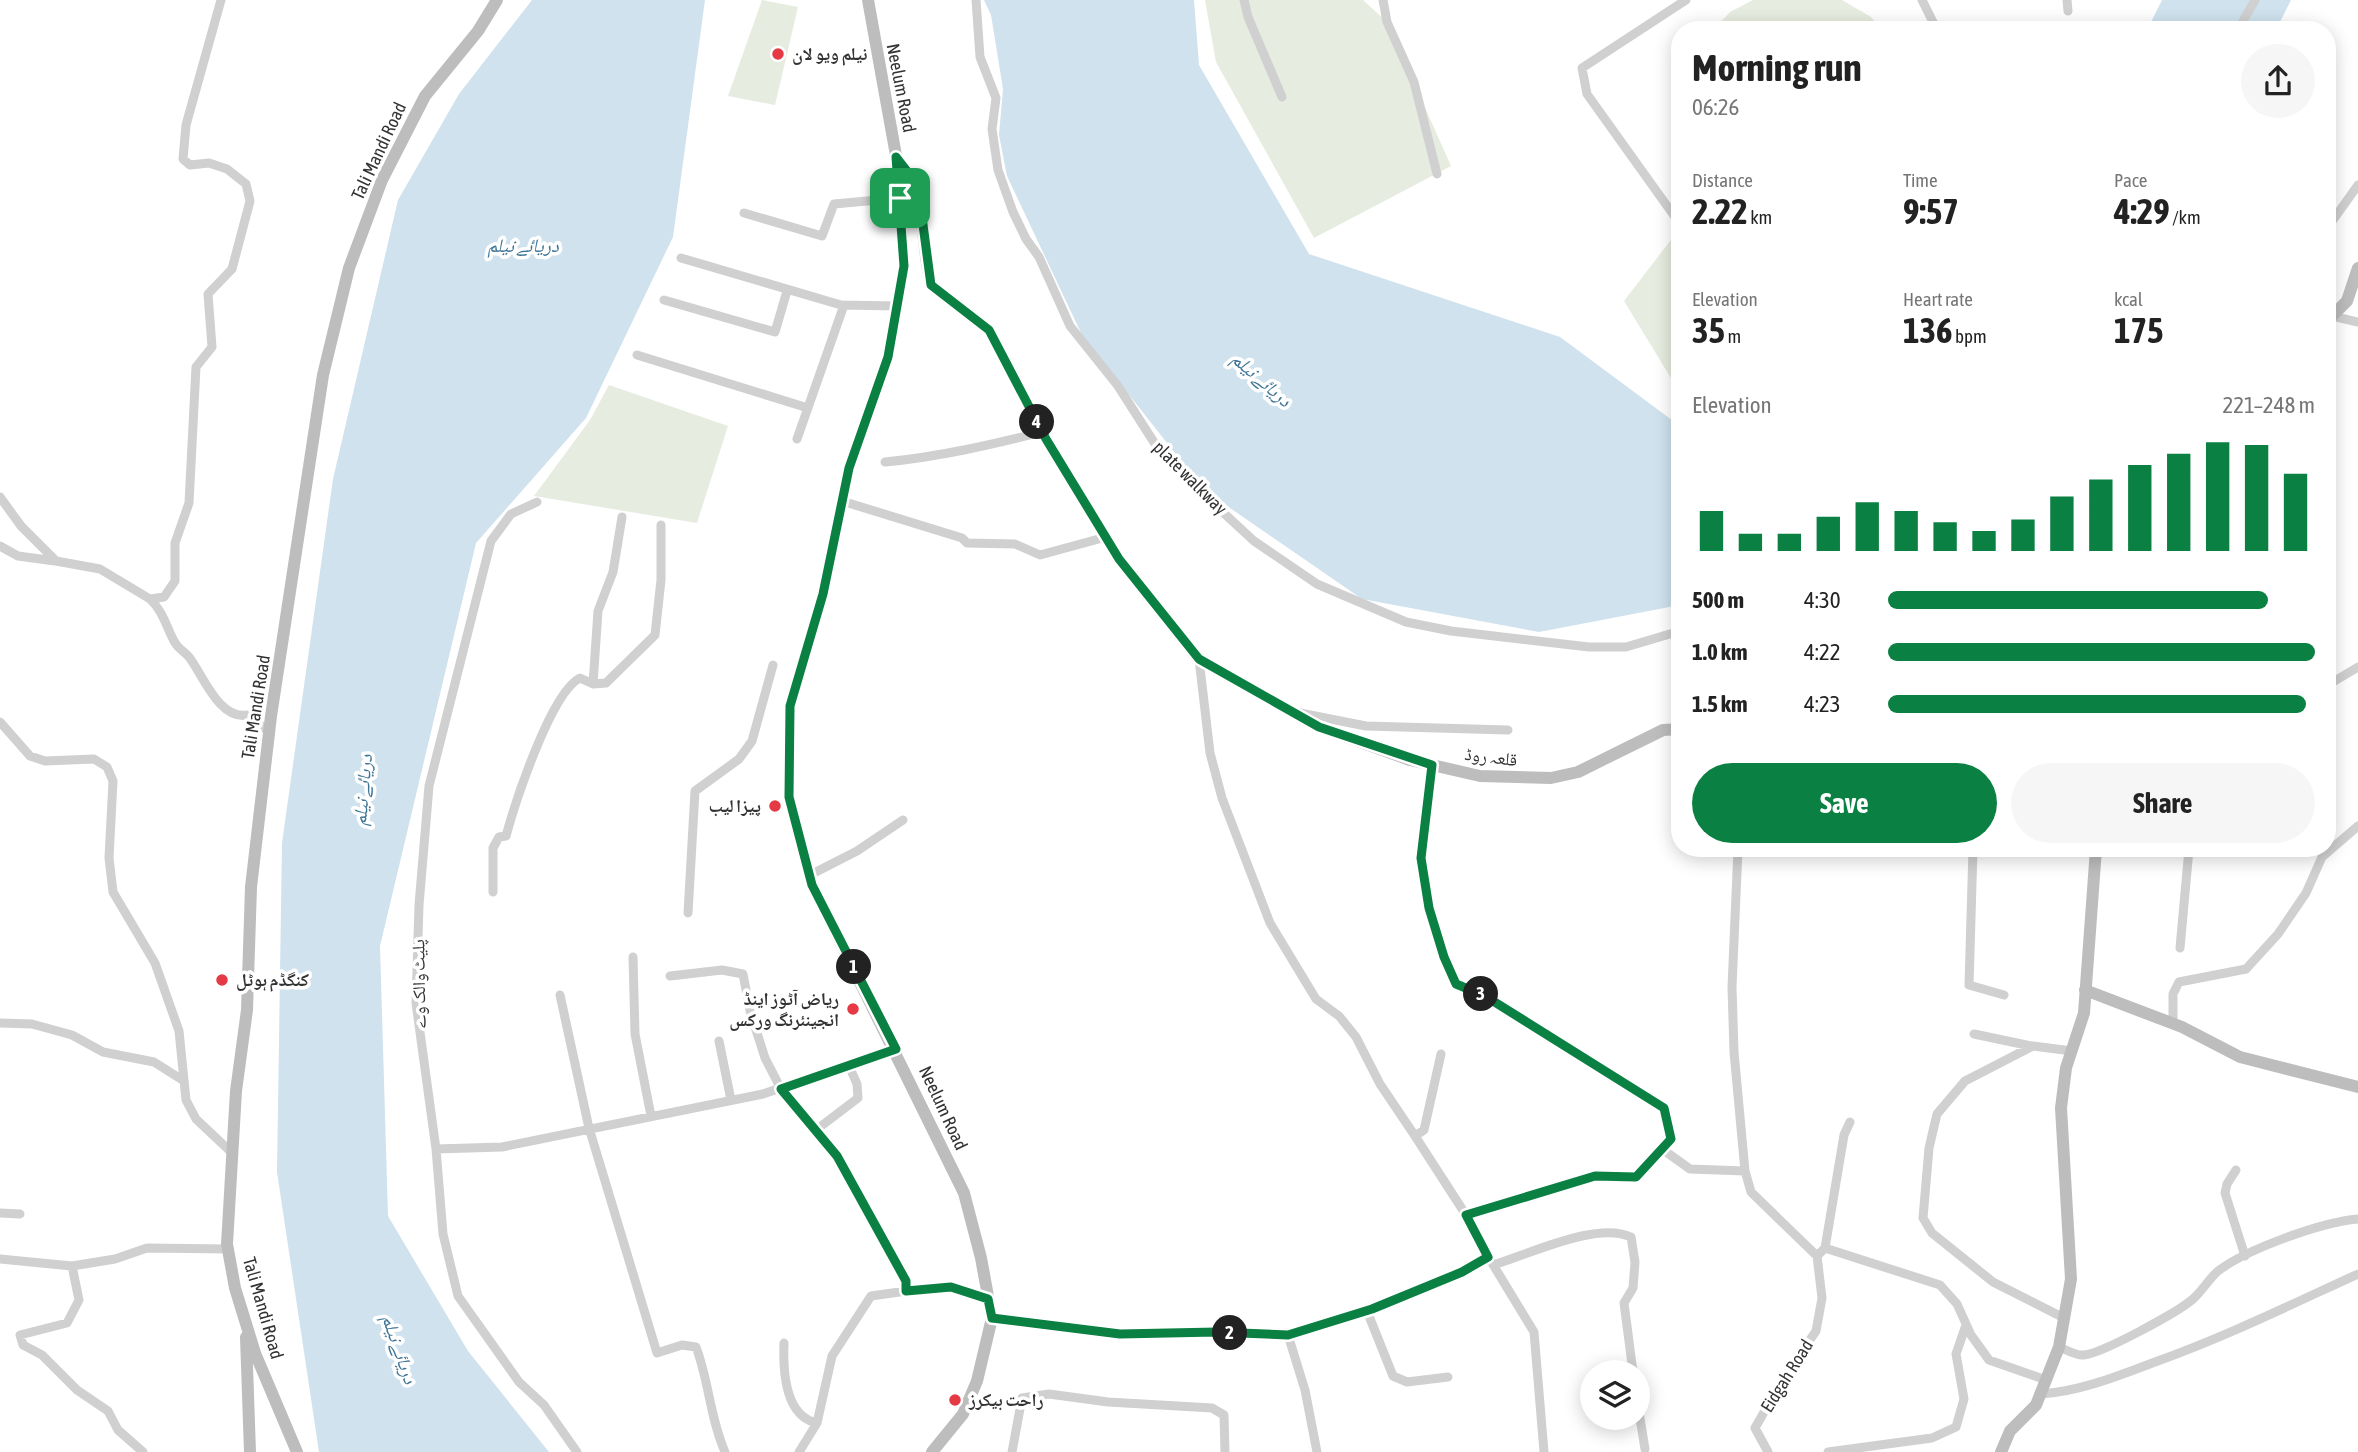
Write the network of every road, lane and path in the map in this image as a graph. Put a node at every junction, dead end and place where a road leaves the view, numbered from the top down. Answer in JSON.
{"nodes":[{"id":1,"x":221,"y":0,"type":"edge"},
{"id":2,"x":497,"y":0,"type":"edge"},
{"id":3,"x":976,"y":0,"type":"edge"},
{"id":4,"x":1244,"y":0,"type":"edge"},
{"id":5,"x":1383,"y":0,"type":"edge"},
{"id":6,"x":1686,"y":0,"type":"edge"},
{"id":7,"x":1922,"y":0,"type":"edge"},
{"id":8,"x":2067,"y":0,"type":"edge"},
{"id":9,"x":2255,"y":0,"type":"edge"},
{"id":10,"x":868,"y":1,"type":"edge"},
{"id":11,"x":2068,"y":11,"type":"dead end"},
{"id":12,"x":1932,"y":21,"type":"edge"},
{"id":13,"x":2243,"y":21,"type":"edge"},
{"id":14,"x":1282,"y":96,"type":"dead end"},
{"id":15,"x":896,"y":157,"type":"junction"},
{"id":16,"x":1437,"y":174,"type":"dead end"},
{"id":17,"x":2358,"y":185,"type":"edge"},
{"id":18,"x":900,"y":198,"type":"junction"},
{"id":19,"x":1671,"y":211,"type":"edge"},
{"id":20,"x":744,"y":213,"type":"dead end"},
{"id":21,"x":2336,"y":216,"type":"edge"},
{"id":22,"x":681,"y":258,"type":"dead end"},
{"id":23,"x":2358,"y":268,"type":"edge"},
{"id":24,"x":787,"y":291,"type":"junction"},
{"id":25,"x":664,"y":300,"type":"dead end"},
{"id":26,"x":844,"y":305,"type":"junction"},
{"id":27,"x":897,"y":306,"type":"junction"},
{"id":28,"x":2336,"y":311,"type":"edge"},
{"id":29,"x":2336,"y":318,"type":"edge"},
{"id":30,"x":2358,"y":322,"type":"edge"},
{"id":31,"x":637,"y":355,"type":"dead end"},
{"id":32,"x":808,"y":408,"type":"junction"},
{"id":33,"x":1042,"y":432,"type":"junction"},
{"id":34,"x":797,"y":439,"type":"dead end"},
{"id":35,"x":885,"y":462,"type":"dead end"},
{"id":36,"x":0,"y":498,"type":"edge"},
{"id":37,"x":842,"y":501,"type":"junction"},
{"id":38,"x":537,"y":502,"type":"dead end"},
{"id":39,"x":622,"y":517,"type":"dead end"},
{"id":40,"x":661,"y":524,"type":"dead end"},
{"id":41,"x":1106,"y":537,"type":"junction"},
{"id":42,"x":0,"y":546,"type":"edge"},
{"id":43,"x":56,"y":561,"type":"junction"},
{"id":44,"x":150,"y":599,"type":"junction"},
{"id":45,"x":1671,"y":634,"type":"edge"},
{"id":46,"x":1199,"y":659,"type":"junction"},
{"id":47,"x":773,"y":665,"type":"dead end"},
{"id":48,"x":2358,"y":667,"type":"edge"},
{"id":49,"x":2336,"y":680,"type":"edge"},
{"id":50,"x":593,"y":684,"type":"junction"},
{"id":51,"x":1292,"y":712,"type":"junction"},
{"id":52,"x":0,"y":722,"type":"edge"},
{"id":53,"x":1508,"y":730,"type":"dead end"},
{"id":54,"x":1671,"y":730,"type":"edge"},
{"id":55,"x":269,"y":732,"type":"junction"},
{"id":56,"x":1432,"y":765,"type":"junction"},
{"id":57,"x":903,"y":820,"type":"dead end"},
{"id":58,"x":2358,"y":826,"type":"edge"},
{"id":59,"x":2336,"y":845,"type":"edge"},
{"id":60,"x":1738,"y":857,"type":"edge"},
{"id":61,"x":1973,"y":857,"type":"edge"},
{"id":62,"x":2095,"y":857,"type":"edge"},
{"id":63,"x":2188,"y":857,"type":"edge"},
{"id":64,"x":2322,"y":857,"type":"edge"},
{"id":65,"x":810,"y":875,"type":"junction"},
{"id":66,"x":493,"y":892,"type":"dead end"},
{"id":67,"x":688,"y":913,"type":"dead end"},
{"id":68,"x":2180,"y":948,"type":"dead end"},
{"id":69,"x":633,"y":957,"type":"dead end"},
{"id":70,"x":670,"y":976,"type":"dead end"},
{"id":71,"x":2085,"y":990,"type":"junction"},
{"id":72,"x":560,"y":995,"type":"dead end"},
{"id":73,"x":2004,"y":995,"type":"dead end"},
{"id":74,"x":0,"y":1023,"type":"edge"},
{"id":75,"x":2172,"y":1024,"type":"junction"},
{"id":76,"x":1974,"y":1034,"type":"dead end"},
{"id":77,"x":719,"y":1041,"type":"dead end"},
{"id":78,"x":2033,"y":1046,"type":"junction"},
{"id":79,"x":896,"y":1049,"type":"junction"},
{"id":80,"x":2072,"y":1051,"type":"junction"},
{"id":81,"x":1441,"y":1054,"type":"dead end"},
{"id":82,"x":849,"y":1066,"type":"junction"},
{"id":83,"x":184,"y":1082,"type":"junction"},
{"id":84,"x":2358,"y":1087,"type":"edge"},
{"id":85,"x":781,"y":1089,"type":"junction"},
{"id":86,"x":731,"y":1100,"type":"junction"},
{"id":87,"x":651,"y":1116,"type":"junction"},
{"id":88,"x":1850,"y":1122,"type":"dead end"},
{"id":89,"x":589,"y":1128,"type":"junction"},
{"id":90,"x":816,"y":1130,"type":"junction"},
{"id":91,"x":1415,"y":1136,"type":"junction"},
{"id":92,"x":436,"y":1149,"type":"junction"},
{"id":93,"x":1662,"y":1150,"type":"junction"},
{"id":94,"x":231,"y":1152,"type":"junction"},
{"id":95,"x":2235,"y":1170,"type":"dead end"},
{"id":96,"x":1745,"y":1171,"type":"junction"},
{"id":97,"x":0,"y":1213,"type":"edge"},
{"id":98,"x":20,"y":1214,"type":"dead end"},
{"id":99,"x":1466,"y":1215,"type":"junction"},
{"id":100,"x":2358,"y":1219,"type":"edge"},
{"id":101,"x":1825,"y":1248,"type":"junction"},
{"id":102,"x":228,"y":1249,"type":"junction"},
{"id":103,"x":1817,"y":1256,"type":"junction"},
{"id":104,"x":2245,"y":1256,"type":"junction"},
{"id":105,"x":0,"y":1259,"type":"edge"},
{"id":106,"x":1491,"y":1261,"type":"junction"},
{"id":107,"x":72,"y":1266,"type":"junction"},
{"id":108,"x":2358,"y":1274,"type":"edge"},
{"id":109,"x":906,"y":1291,"type":"junction"},
{"id":110,"x":988,"y":1299,"type":"junction"},
{"id":111,"x":1367,"y":1311,"type":"junction"},
{"id":112,"x":992,"y":1318,"type":"junction"},
{"id":113,"x":2064,"y":1318,"type":"junction"},
{"id":114,"x":245,"y":1319,"type":"junction"},
{"id":115,"x":1966,"y":1325,"type":"junction"},
{"id":116,"x":1288,"y":1335,"type":"junction"},
{"id":117,"x":784,"y":1343,"type":"dead end"},
{"id":118,"x":2059,"y":1347,"type":"junction"},
{"id":119,"x":1631,"y":1360,"type":"edge"},
{"id":120,"x":1448,"y":1377,"type":"dead end"},
{"id":121,"x":2046,"y":1380,"type":"junction"},
{"id":122,"x":2041,"y":1394,"type":"junction"},
{"id":123,"x":817,"y":1423,"type":"junction"},
{"id":124,"x":1642,"y":1430,"type":"edge"},
{"id":125,"x":1645,"y":1449,"type":"dead end"},
{"id":126,"x":143,"y":1452,"type":"edge"},
{"id":127,"x":250,"y":1452,"type":"edge"},
{"id":128,"x":297,"y":1452,"type":"edge"},
{"id":129,"x":577,"y":1452,"type":"edge"},
{"id":130,"x":725,"y":1452,"type":"edge"},
{"id":131,"x":799,"y":1452,"type":"edge"},
{"id":132,"x":932,"y":1452,"type":"edge"},
{"id":133,"x":1012,"y":1452,"type":"edge"},
{"id":134,"x":1225,"y":1452,"type":"edge"},
{"id":135,"x":1317,"y":1452,"type":"edge"},
{"id":136,"x":1544,"y":1452,"type":"edge"},
{"id":137,"x":1768,"y":1452,"type":"edge"},
{"id":138,"x":1828,"y":1452,"type":"edge"},
{"id":139,"x":2001,"y":1452,"type":"edge"}],
"edges":[{"from":1,"to":44,"type":"street"},
{"from":2,"to":55,"type":"street","name":"Tali Mandi Road"},
{"from":3,"to":45,"type":"street","name":"plate walkway"},
{"from":4,"to":14,"type":"street"},
{"from":5,"to":16,"type":"street"},
{"from":6,"to":19,"type":"street"},
{"from":7,"to":12,"type":"street"},
{"from":8,"to":11,"type":"street"},
{"from":9,"to":13,"type":"street"},
{"from":10,"to":15,"type":"street","name":"Neelum Road"},
{"from":15,"to":18,"type":"street","name":"Neelum Road"},
{"from":15,"to":33,"type":"street","name":"قلعہ روڈ"},
{"from":17,"to":21,"type":"street"},
{"from":18,"to":20,"type":"street"},
{"from":18,"to":27,"type":"street","name":"Neelum Road"},
{"from":22,"to":24,"type":"street"},
{"from":23,"to":28,"type":"street"},
{"from":24,"to":25,"type":"street"},
{"from":24,"to":26,"type":"street"},
{"from":26,"to":27,"type":"street"},
{"from":26,"to":32,"type":"street"},
{"from":27,"to":37,"type":"street","name":"Neelum Road"},
{"from":29,"to":30,"type":"street"},
{"from":31,"to":32,"type":"street"},
{"from":32,"to":34,"type":"street"},
{"from":33,"to":35,"type":"street"},
{"from":33,"to":41,"type":"street","name":"قلعہ روڈ"},
{"from":36,"to":43,"type":"street"},
{"from":37,"to":41,"type":"street"},
{"from":37,"to":65,"type":"street","name":"Neelum Road"},
{"from":38,"to":92,"type":"street","name":"پلیٹ والک وے"},
{"from":39,"to":50,"type":"street"},
{"from":40,"to":50,"type":"street"},
{"from":41,"to":46,"type":"street","name":"قلعہ روڈ"},
{"from":42,"to":43,"type":"street"},
{"from":43,"to":44,"type":"street"},
{"from":44,"to":55,"type":"street"},
{"from":46,"to":51,"type":"street","name":"قلعہ روڈ"},
{"from":46,"to":91,"type":"street"},
{"from":47,"to":67,"type":"street"},
{"from":48,"to":49,"type":"street"},
{"from":50,"to":66,"type":"street"},
{"from":51,"to":53,"type":"street"},
{"from":51,"to":56,"type":"street","name":"قلعہ روڈ"},
{"from":52,"to":83,"type":"street"},
{"from":54,"to":56,"type":"street","name":"قلعہ روڈ"},
{"from":55,"to":94,"type":"street","name":"Tali Mandi Road"},
{"from":56,"to":93,"type":"street"},
{"from":57,"to":65,"type":"street"},
{"from":58,"to":59,"type":"street"},
{"from":60,"to":96,"type":"street"},
{"from":61,"to":73,"type":"street"},
{"from":62,"to":71,"type":"street"},
{"from":63,"to":68,"type":"street"},
{"from":64,"to":75,"type":"street"},
{"from":65,"to":79,"type":"street","name":"Neelum Road"},
{"from":69,"to":87,"type":"street"},
{"from":70,"to":85,"type":"street"},
{"from":71,"to":75,"type":"street"},
{"from":71,"to":80,"type":"street"},
{"from":72,"to":89,"type":"street"},
{"from":74,"to":83,"type":"street"},
{"from":75,"to":84,"type":"street"},
{"from":76,"to":78,"type":"street"},
{"from":77,"to":86,"type":"street"},
{"from":78,"to":80,"type":"street"},
{"from":78,"to":113,"type":"street"},
{"from":79,"to":82,"type":"street"},
{"from":79,"to":110,"type":"street","name":"Neelum Road"},
{"from":80,"to":113,"type":"street"},
{"from":81,"to":91,"type":"street"},
{"from":82,"to":85,"type":"street"},
{"from":82,"to":90,"type":"street"},
{"from":83,"to":94,"type":"street"},
{"from":85,"to":86,"type":"street"},
{"from":85,"to":90,"type":"street"},
{"from":86,"to":87,"type":"street"},
{"from":87,"to":89,"type":"street"},
{"from":88,"to":101,"type":"street"},
{"from":89,"to":92,"type":"street"},
{"from":89,"to":130,"type":"street"},
{"from":90,"to":109,"type":"street"},
{"from":91,"to":99,"type":"street"},
{"from":92,"to":129,"type":"street","name":"پلیٹ والک وے"},
{"from":93,"to":96,"type":"street"},
{"from":93,"to":99,"type":"street"},
{"from":94,"to":102,"type":"street","name":"Tali Mandi Road"},
{"from":95,"to":104,"type":"street"},
{"from":96,"to":103,"type":"street"},
{"from":97,"to":98,"type":"street"},
{"from":99,"to":106,"type":"street"},
{"from":100,"to":104,"type":"street"},
{"from":101,"to":103,"type":"street"},
{"from":101,"to":115,"type":"street"},
{"from":102,"to":107,"type":"street"},
{"from":102,"to":114,"type":"street","name":"Tali Mandi Road"},
{"from":103,"to":137,"type":"street","name":"Eidgah Road"},
{"from":104,"to":118,"type":"street"},
{"from":105,"to":107,"type":"street"},
{"from":106,"to":111,"type":"street"},
{"from":106,"to":119,"type":"street"},
{"from":106,"to":136,"type":"street"},
{"from":107,"to":126,"type":"street"},
{"from":108,"to":122,"type":"street"},
{"from":109,"to":110,"type":"street"},
{"from":109,"to":123,"type":"street"},
{"from":110,"to":112,"type":"street","name":"Neelum Road"},
{"from":111,"to":116,"type":"street"},
{"from":111,"to":120,"type":"street"},
{"from":112,"to":116,"type":"street"},
{"from":112,"to":132,"type":"street","name":"Neelum Road"},
{"from":113,"to":118,"type":"street"},
{"from":114,"to":127,"type":"street"},
{"from":114,"to":128,"type":"street","name":"Tali Mandi Road"},
{"from":115,"to":121,"type":"street"},
{"from":115,"to":138,"type":"street"},
{"from":116,"to":135,"type":"street"},
{"from":117,"to":123,"type":"street"},
{"from":118,"to":121,"type":"street"},
{"from":121,"to":122,"type":"street"},
{"from":122,"to":139,"type":"street"},
{"from":123,"to":131,"type":"street"},
{"from":124,"to":125,"type":"street"},
{"from":133,"to":134,"type":"street"}]}
